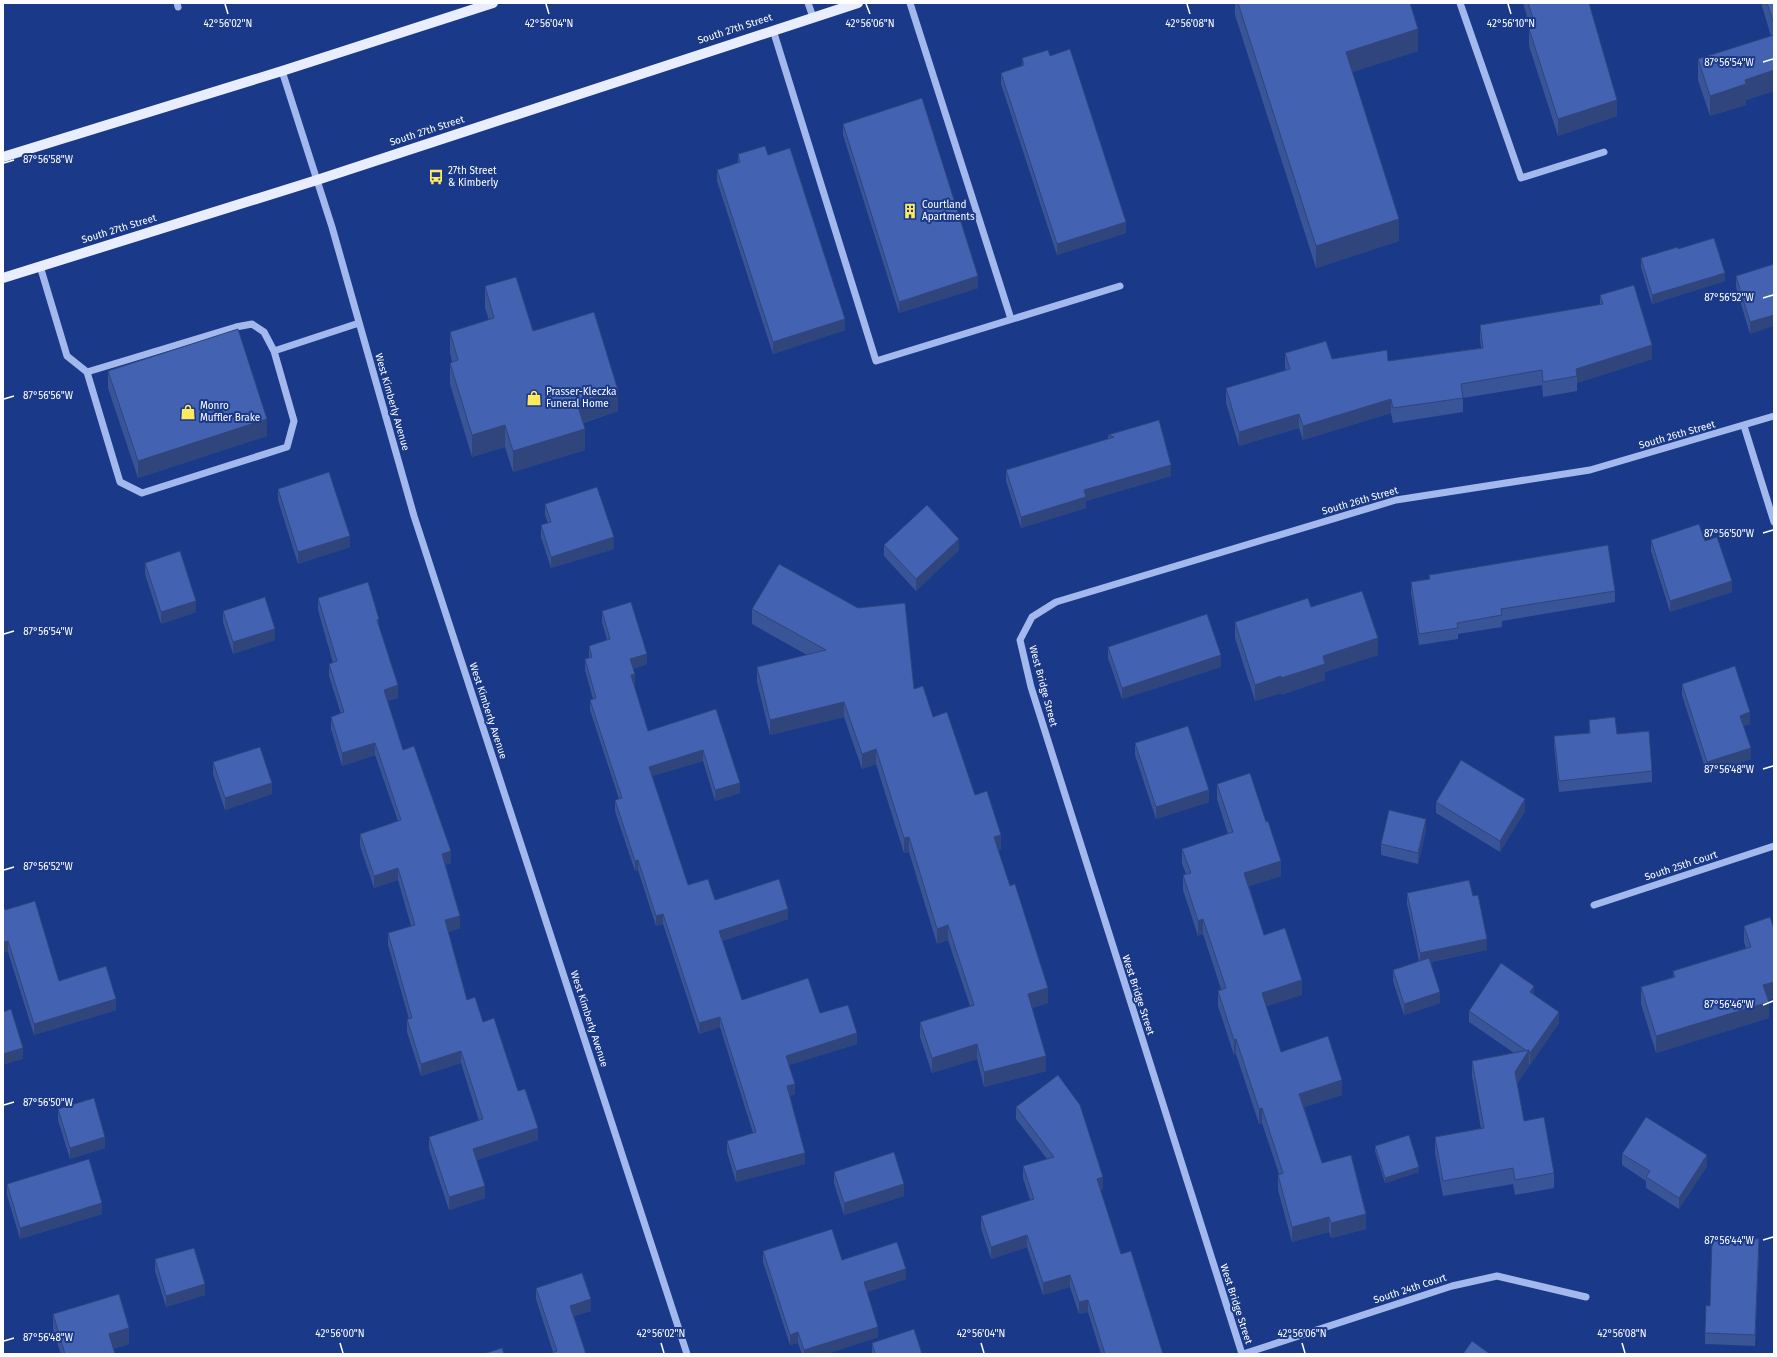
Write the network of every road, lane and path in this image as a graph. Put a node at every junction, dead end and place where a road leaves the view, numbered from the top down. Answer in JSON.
{"nodes":[{"id":1,"x":493,"y":3,"type":"edge"},
{"id":2,"x":808,"y":3,"type":"edge"},
{"id":3,"x":858,"y":3,"type":"edge"},
{"id":4,"x":910,"y":3,"type":"edge"},
{"id":5,"x":1460,"y":3,"type":"edge"},
{"id":6,"x":813,"y":17,"type":"junction"},
{"id":7,"x":773,"y":30,"type":"junction"},
{"id":8,"x":282,"y":71,"type":"junction"},
{"id":9,"x":1604,"y":152,"type":"dead end"},
{"id":10,"x":3,"y":157,"type":"edge"},
{"id":11,"x":317,"y":180,"type":"junction"},
{"id":12,"x":40,"y":266,"type":"junction"},
{"id":13,"x":3,"y":278,"type":"edge"},
{"id":14,"x":1120,"y":286,"type":"dead end"},
{"id":15,"x":1011,"y":319,"type":"junction"},
{"id":16,"x":359,"y":323,"type":"junction"},
{"id":17,"x":274,"y":351,"type":"junction"},
{"id":18,"x":87,"y":372,"type":"junction"},
{"id":19,"x":1774,"y":416,"type":"edge"},
{"id":20,"x":1744,"y":426,"type":"junction"},
{"id":21,"x":1774,"y":522,"type":"edge"},
{"id":22,"x":1020,"y":640,"type":"joint"},
{"id":23,"x":1774,"y":846,"type":"edge"},
{"id":24,"x":1594,"y":905,"type":"dead end"},
{"id":25,"x":1586,"y":1296,"type":"dead end"},
{"id":26,"x":687,"y":1354,"type":"edge"},
{"id":27,"x":1242,"y":1354,"type":"edge"}],
"edges":[{"from":1,"to":8,"type":"main road"},
{"from":2,"to":6,"type":"street"},
{"from":3,"to":6,"type":"main road","name":"South 27th Street"},
{"from":4,"to":15,"type":"street"},
{"from":5,"to":9,"type":"street"},
{"from":6,"to":7,"type":"main road","name":"South 27th Street"},
{"from":7,"to":11,"type":"main road","name":"South 27th Street"},
{"from":7,"to":15,"type":"street"},
{"from":8,"to":10,"type":"main road"},
{"from":8,"to":11,"type":"street","name":"West Kimberly Avenue"},
{"from":11,"to":12,"type":"main road","name":"South 27th Street"},
{"from":11,"to":16,"type":"street","name":"West Kimberly Avenue"},
{"from":12,"to":13,"type":"main road","name":"South 27th Street"},
{"from":12,"to":18,"type":"street"},
{"from":14,"to":15,"type":"street"},
{"from":16,"to":17,"type":"street"},
{"from":16,"to":26,"type":"street","name":"West Kimberly Avenue"},
{"from":17,"to":18,"type":"street"},
{"from":17,"to":18,"type":"street"},
{"from":19,"to":20,"type":"street","name":"South 26th Street"},
{"from":20,"to":21,"type":"street"},
{"from":20,"to":22,"type":"street","name":"South 26th Street"},
{"from":22,"to":27,"type":"street","name":"West Bridge Street"},
{"from":23,"to":24,"type":"street","name":"South 25th Court"},
{"from":25,"to":27,"type":"street","name":"South 24th Court"}]}
